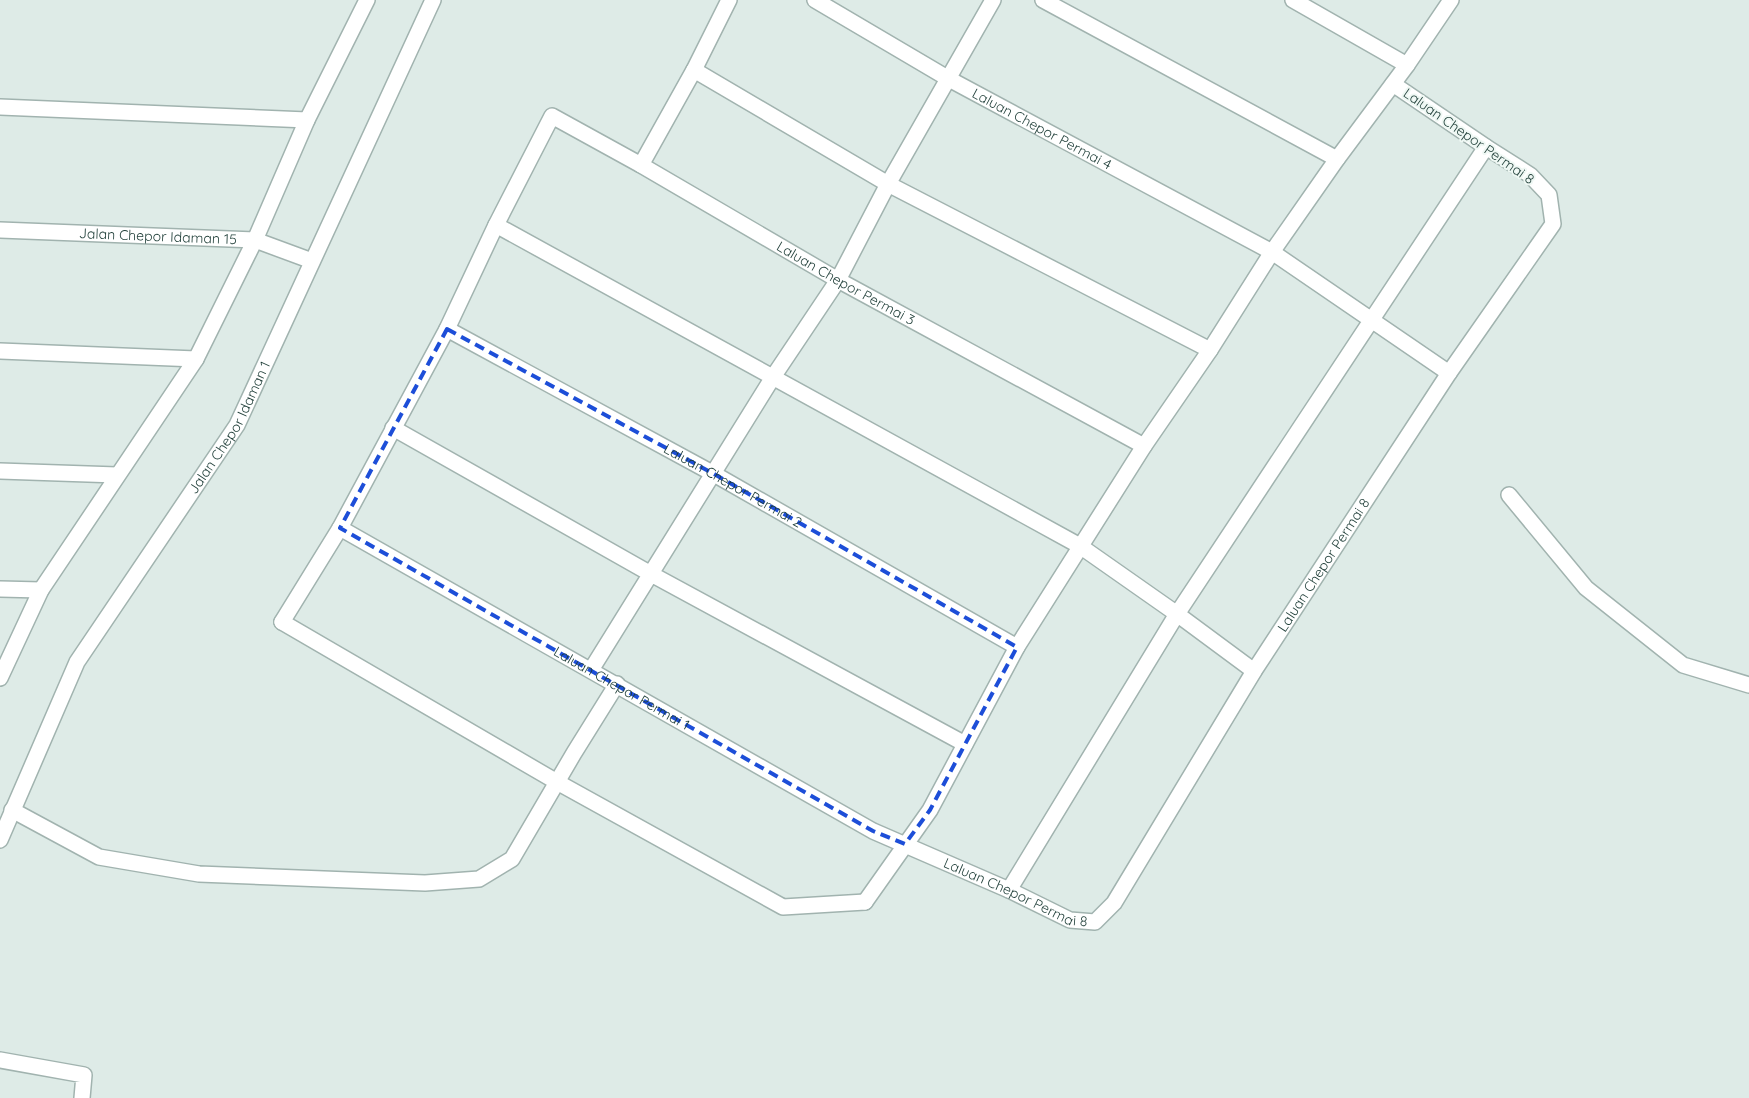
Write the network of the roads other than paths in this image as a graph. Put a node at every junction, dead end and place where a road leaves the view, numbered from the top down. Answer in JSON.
{"nodes":[{"id":1,"x":367,"y":0,"type":"edge"},
{"id":2,"x":433,"y":0,"type":"edge"},
{"id":3,"x":729,"y":0,"type":"edge"},
{"id":4,"x":815,"y":0,"type":"edge"},
{"id":5,"x":993,"y":0,"type":"edge"},
{"id":6,"x":1043,"y":0,"type":"edge"},
{"id":7,"x":1293,"y":0,"type":"edge"},
{"id":8,"x":1451,"y":0,"type":"edge"},
{"id":9,"x":1407,"y":65,"type":"junction"},
{"id":10,"x":694,"y":70,"type":"junction"},
{"id":11,"x":949,"y":78,"type":"junction"},
{"id":12,"x":1393,"y":84,"type":"junction"},
{"id":13,"x":0,"y":106,"type":"edge"},
{"id":14,"x":307,"y":120,"type":"junction"},
{"id":15,"x":1486,"y":147,"type":"junction"},
{"id":16,"x":1337,"y":159,"type":"junction"},
{"id":17,"x":641,"y":165,"type":"junction"},
{"id":18,"x":888,"y":184,"type":"junction"},
{"id":19,"x":496,"y":225,"type":"junction"},
{"id":20,"x":0,"y":230,"type":"edge"},
{"id":21,"x":255,"y":240,"type":"junction"},
{"id":22,"x":1272,"y":252,"type":"junction"},
{"id":23,"x":312,"y":262,"type":"junction"},
{"id":24,"x":838,"y":280,"type":"junction"},
{"id":25,"x":1372,"y":320,"type":"junction"},
{"id":26,"x":447,"y":329,"type":"junction"},
{"id":27,"x":1210,"y":350,"type":"junction"},
{"id":28,"x":0,"y":351,"type":"edge"},
{"id":29,"x":196,"y":359,"type":"junction"},
{"id":30,"x":1449,"y":374,"type":"junction"},
{"id":31,"x":773,"y":377,"type":"junction"},
{"id":32,"x":393,"y":428,"type":"junction"},
{"id":33,"x":1144,"y":446,"type":"junction"},
{"id":34,"x":0,"y":471,"type":"edge"},
{"id":35,"x":714,"y":474,"type":"junction"},
{"id":36,"x":117,"y":475,"type":"junction"},
{"id":37,"x":1509,"y":495,"type":"dead end"},
{"id":38,"x":340,"y":528,"type":"junction"},
{"id":39,"x":1080,"y":546,"type":"junction"},
{"id":40,"x":650,"y":574,"type":"junction"},
{"id":41,"x":0,"y":589,"type":"edge"},
{"id":42,"x":41,"y":590,"type":"junction"},
{"id":43,"x":1177,"y":614,"type":"junction"},
{"id":44,"x":1017,"y":646,"type":"junction"},
{"id":45,"x":591,"y":670,"type":"junction"},
{"id":46,"x":1254,"y":671,"type":"junction"},
{"id":47,"x":0,"y":678,"type":"edge"},
{"id":48,"x":617,"y":684,"type":"junction"},
{"id":49,"x":1749,"y":685,"type":"edge"},
{"id":50,"x":965,"y":744,"type":"junction"},
{"id":51,"x":557,"y":782,"type":"junction"},
{"id":52,"x":12,"y":810,"type":"junction"},
{"id":53,"x":0,"y":840,"type":"edge"},
{"id":54,"x":904,"y":844,"type":"junction"},
{"id":55,"x":1009,"y":890,"type":"junction"},
{"id":56,"x":0,"y":1060,"type":"edge"},
{"id":57,"x":82,"y":1098,"type":"edge"}],
"edges":[{"from":1,"to":14,"type":"street"},
{"from":2,"to":23,"type":"street","name":"Jalan Chepor Idaman 1"},
{"from":3,"to":10,"type":"street"},
{"from":4,"to":11,"type":"street","name":"Laluan Chepor Permai 4"},
{"from":5,"to":11,"type":"street"},
{"from":6,"to":16,"type":"street"},
{"from":7,"to":9,"type":"street"},
{"from":8,"to":9,"type":"street"},
{"from":9,"to":12,"type":"street"},
{"from":10,"to":17,"type":"street"},
{"from":10,"to":18,"type":"street"},
{"from":11,"to":18,"type":"street"},
{"from":11,"to":22,"type":"street","name":"Laluan Chepor Permai 4"},
{"from":12,"to":15,"type":"street","name":"Laluan Chepor Permai 8"},
{"from":12,"to":16,"type":"street"},
{"from":13,"to":14,"type":"street"},
{"from":14,"to":21,"type":"street"},
{"from":15,"to":25,"type":"street"},
{"from":15,"to":30,"type":"street","name":"Laluan Chepor Permai 8"},
{"from":16,"to":22,"type":"street"},
{"from":17,"to":19,"type":"street","name":"Laluan Chepor Permai 3"},
{"from":17,"to":24,"type":"street","name":"Laluan Chepor Permai 3"},
{"from":18,"to":24,"type":"street"},
{"from":18,"to":27,"type":"street"},
{"from":19,"to":26,"type":"street"},
{"from":19,"to":31,"type":"street"},
{"from":20,"to":21,"type":"street","name":"Jalan Chepor Idaman 15"},
{"from":21,"to":23,"type":"street","name":"Jalan Chepor Idaman 15"},
{"from":21,"to":29,"type":"street"},
{"from":22,"to":25,"type":"street","name":"Laluan Chepor Permai 4"},
{"from":22,"to":27,"type":"street"},
{"from":23,"to":52,"type":"street","name":"Jalan Chepor Idaman 1"},
{"from":24,"to":31,"type":"street"},
{"from":24,"to":33,"type":"street","name":"Laluan Chepor Permai 3"},
{"from":25,"to":30,"type":"street","name":"Laluan Chepor Permai 4"},
{"from":25,"to":43,"type":"street"},
{"from":26,"to":32,"type":"street"},
{"from":26,"to":35,"type":"street","name":"Laluan Chepor Permai 2"},
{"from":27,"to":33,"type":"street"},
{"from":28,"to":29,"type":"street"},
{"from":29,"to":36,"type":"street"},
{"from":30,"to":46,"type":"street","name":"Laluan Chepor Permai 8"},
{"from":31,"to":35,"type":"street"},
{"from":31,"to":39,"type":"street"},
{"from":32,"to":38,"type":"street"},
{"from":32,"to":40,"type":"street"},
{"from":33,"to":39,"type":"street"},
{"from":34,"to":36,"type":"street"},
{"from":35,"to":40,"type":"street"},
{"from":35,"to":44,"type":"street","name":"Laluan Chepor Permai 2"},
{"from":36,"to":42,"type":"street"},
{"from":37,"to":49,"type":"street"},
{"from":38,"to":45,"type":"street","name":"Laluan Chepor Permai 1"},
{"from":38,"to":51,"type":"street"},
{"from":39,"to":43,"type":"street"},
{"from":39,"to":44,"type":"street"},
{"from":40,"to":45,"type":"street"},
{"from":40,"to":50,"type":"street"},
{"from":41,"to":42,"type":"street"},
{"from":42,"to":47,"type":"street"},
{"from":43,"to":46,"type":"street"},
{"from":43,"to":55,"type":"street"},
{"from":44,"to":50,"type":"street"},
{"from":45,"to":48,"type":"street","name":"Laluan Chepor Permai 1"},
{"from":46,"to":55,"type":"street","name":"Laluan Chepor Permai 8"},
{"from":48,"to":51,"type":"street"},
{"from":48,"to":54,"type":"street","name":"Laluan Chepor Permai 1"},
{"from":50,"to":54,"type":"street"},
{"from":51,"to":52,"type":"street"},
{"from":51,"to":54,"type":"street"},
{"from":52,"to":53,"type":"street","name":"Jalan Chepor Idaman 1"},
{"from":54,"to":55,"type":"street","name":"Laluan Chepor Permai 8"},
{"from":56,"to":57,"type":"street"}]}
